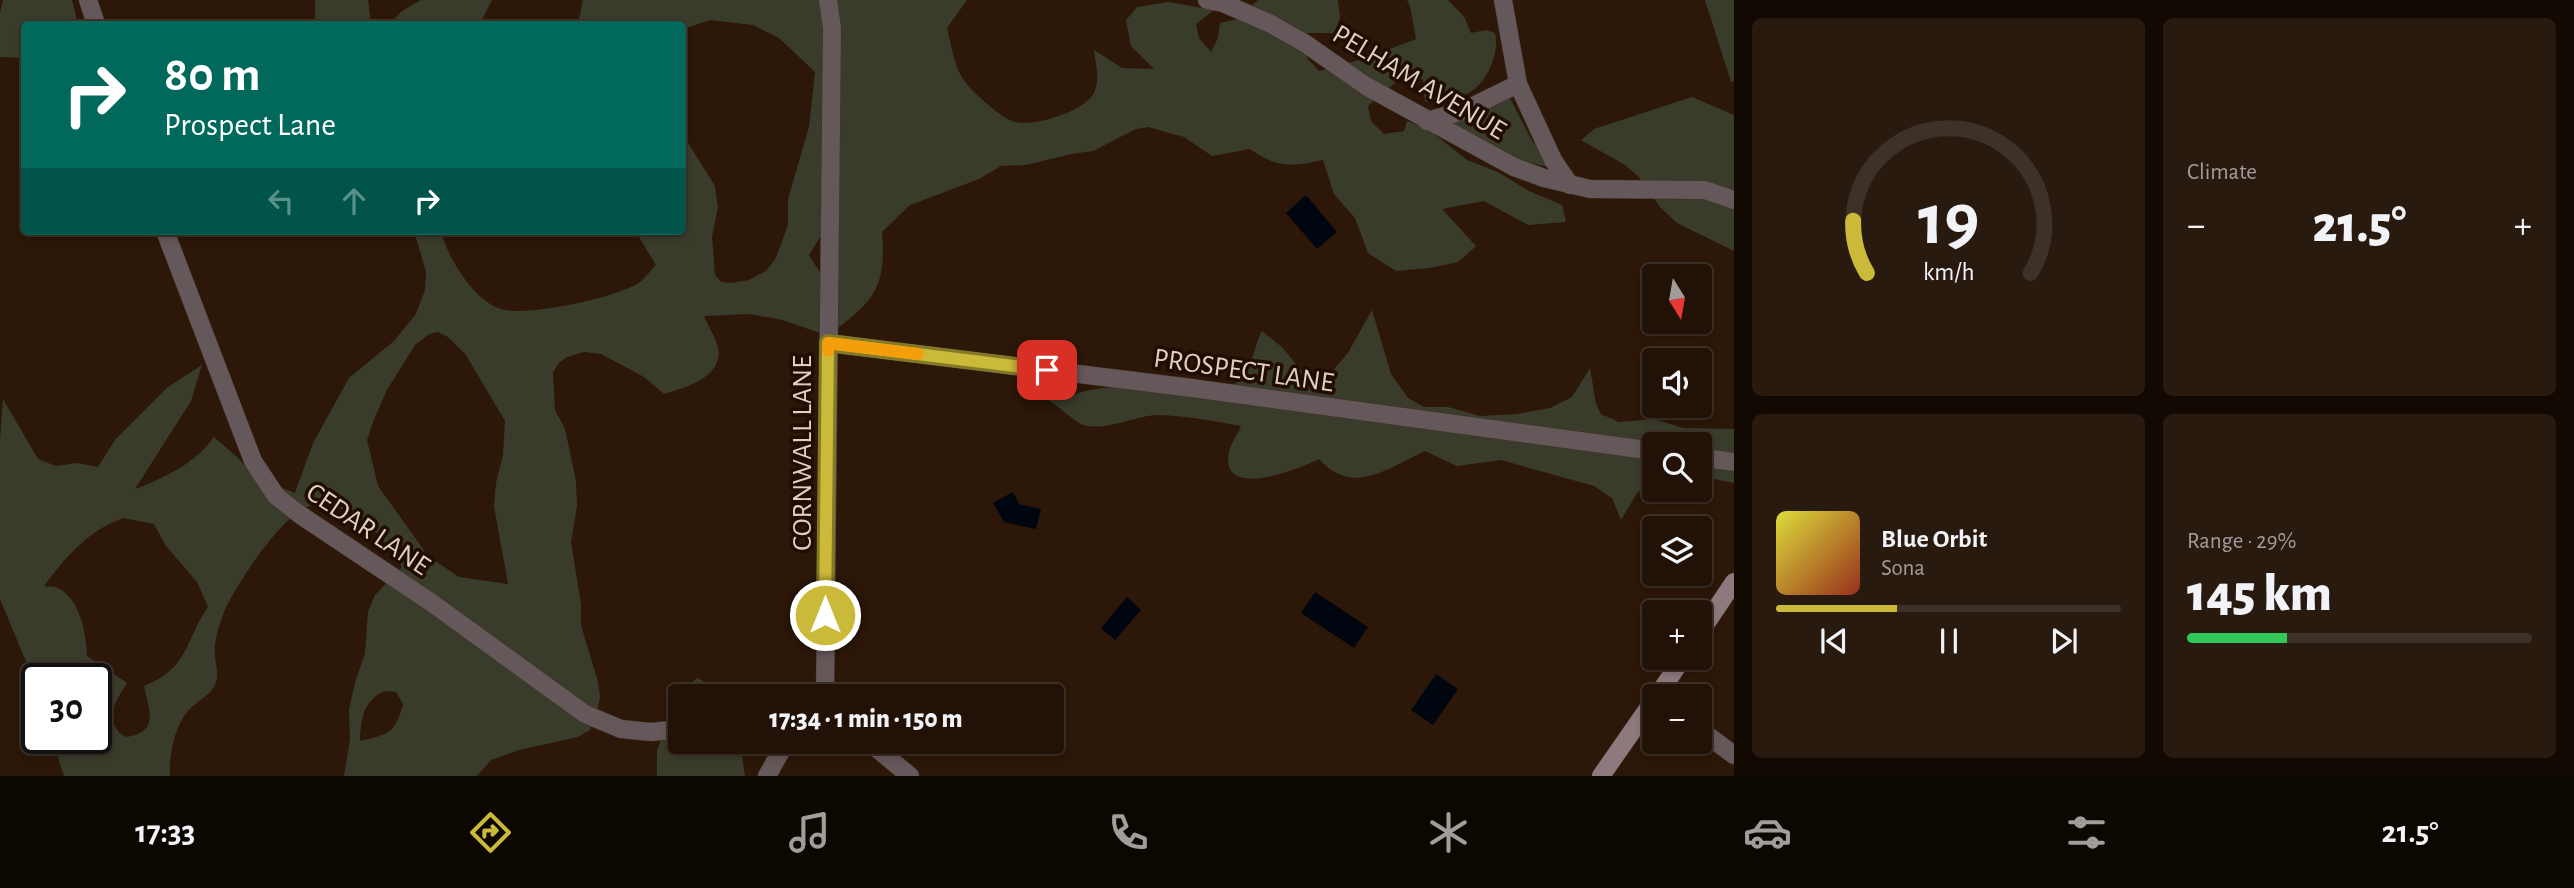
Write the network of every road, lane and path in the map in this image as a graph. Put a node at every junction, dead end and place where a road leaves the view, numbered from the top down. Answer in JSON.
{"nodes":[{"id":1,"x":88,"y":0,"type":"edge"},
{"id":2,"x":828,"y":0,"type":"edge"},
{"id":3,"x":1207,"y":0,"type":"edge"},
{"id":4,"x":1503,"y":0,"type":"edge"},
{"id":5,"x":95,"y":21,"type":"edge"},
{"id":6,"x":1518,"y":84,"type":"junction"},
{"id":7,"x":1427,"y":121,"type":"junction"},
{"id":8,"x":1570,"y":185,"type":"junction"},
{"id":9,"x":1734,"y":200,"type":"edge"},
{"id":10,"x":167,"y":235,"type":"edge"},
{"id":11,"x":828,"y":343,"type":"junction"},
{"id":12,"x":1642,"y":449,"type":"edge"},
{"id":13,"x":1712,"y":459,"type":"edge"},
{"id":14,"x":1734,"y":462,"type":"edge"},
{"id":15,"x":1734,"y":582,"type":"edge"},
{"id":16,"x":1712,"y":615,"type":"edge"},
{"id":17,"x":825,"y":684,"type":"edge"},
{"id":18,"x":1642,"y":718,"type":"edge"},
{"id":19,"x":668,"y":730,"type":"edge"},
{"id":20,"x":1712,"y":739,"type":"edge"},
{"id":21,"x":779,"y":754,"type":"edge"},
{"id":22,"x":883,"y":754,"type":"edge"},
{"id":23,"x":1734,"y":755,"type":"edge"},
{"id":24,"x":767,"y":776,"type":"edge"},
{"id":25,"x":910,"y":776,"type":"edge"},
{"id":26,"x":1601,"y":776,"type":"edge"}],
"edges":[{"from":1,"to":5,"type":"street"},
{"from":2,"to":11,"type":"street","name":"CORNWALL LANE"},
{"from":3,"to":7,"type":"street","name":"PELHAM AVENUE"},
{"from":4,"to":6,"type":"street"},
{"from":6,"to":7,"type":"street"},
{"from":6,"to":8,"type":"street"},
{"from":7,"to":8,"type":"street","name":"PELHAM AVENUE"},
{"from":8,"to":9,"type":"street","name":"PELHAM AVENUE"},
{"from":10,"to":19,"type":"street","name":"CEDAR LANE"},
{"from":11,"to":12,"type":"street","name":"PROSPECT LANE"},
{"from":11,"to":17,"type":"street","name":"CORNWALL LANE"},
{"from":13,"to":14,"type":"street"},
{"from":15,"to":16,"type":"street"},
{"from":18,"to":26,"type":"street"},
{"from":20,"to":23,"type":"street"},
{"from":21,"to":24,"type":"street"},
{"from":22,"to":25,"type":"street"}]}
